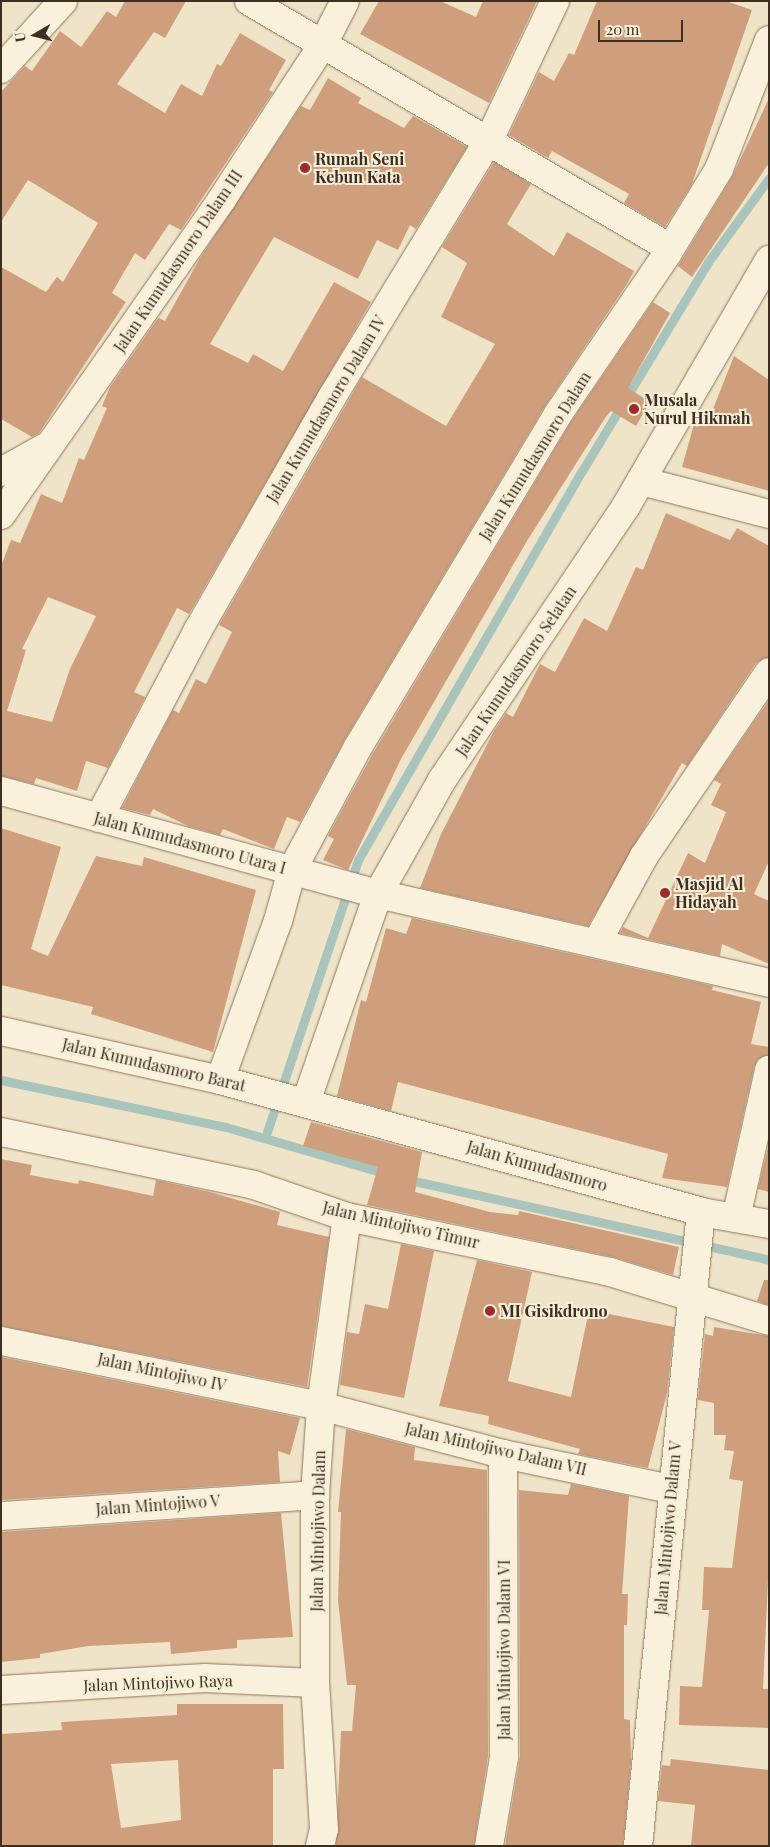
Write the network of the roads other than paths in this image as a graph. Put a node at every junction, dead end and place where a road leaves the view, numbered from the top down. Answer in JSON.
{"nodes":[{"id":1,"x":63,"y":1,"type":"edge"},
{"id":2,"x":249,"y":1,"type":"edge"},
{"id":3,"x":346,"y":1,"type":"edge"},
{"id":4,"x":555,"y":1,"type":"edge"},
{"id":5,"x":769,"y":40,"type":"edge"},
{"id":6,"x":323,"y":44,"type":"junction"},
{"id":7,"x":1,"y":69,"type":"edge"},
{"id":8,"x":489,"y":140,"type":"junction"},
{"id":9,"x":669,"y":247,"type":"junction"},
{"id":10,"x":769,"y":260,"type":"edge"},
{"id":11,"x":54,"y":442,"type":"junction"},
{"id":12,"x":1,"y":472,"type":"edge"},
{"id":13,"x":641,"y":481,"type":"junction"},
{"id":14,"x":769,"y":514,"type":"edge"},
{"id":15,"x":1,"y":515,"type":"edge"},
{"id":16,"x":769,"y":672,"type":"edge"},
{"id":17,"x":1,"y":791,"type":"edge"},
{"id":18,"x":98,"y":818,"type":"junction"},
{"id":19,"x":301,"y":872,"type":"junction"},
{"id":20,"x":370,"y":892,"type":"junction"},
{"id":21,"x":597,"y":942,"type":"junction"},
{"id":22,"x":769,"y":983,"type":"edge"},
{"id":23,"x":3,"y":1036,"type":"edge"},
{"id":24,"x":769,"y":1070,"type":"edge"},
{"id":25,"x":220,"y":1080,"type":"junction"},
{"id":26,"x":301,"y":1100,"type":"junction"},
{"id":27,"x":1,"y":1132,"type":"edge"},
{"id":28,"x":347,"y":1217,"type":"junction"},
{"id":29,"x":736,"y":1218,"type":"junction"},
{"id":30,"x":700,"y":1223,"type":"junction"},
{"id":31,"x":769,"y":1224,"type":"edge"},
{"id":32,"x":690,"y":1297,"type":"junction"},
{"id":33,"x":769,"y":1321,"type":"edge"},
{"id":34,"x":1,"y":1341,"type":"edge"},
{"id":35,"x":321,"y":1406,"type":"junction"},
{"id":36,"x":503,"y":1454,"type":"junction"},
{"id":37,"x":671,"y":1489,"type":"junction"},
{"id":38,"x":315,"y":1495,"type":"junction"},
{"id":39,"x":1,"y":1516,"type":"edge"},
{"id":40,"x":315,"y":1683,"type":"junction"},
{"id":41,"x":1,"y":1690,"type":"edge"},
{"id":42,"x":318,"y":1727,"type":"junction"},
{"id":43,"x":303,"y":1846,"type":"edge"},
{"id":44,"x":320,"y":1846,"type":"edge"},
{"id":45,"x":489,"y":1846,"type":"edge"},
{"id":46,"x":638,"y":1846,"type":"edge"}],
"edges":[{"from":1,"to":7,"type":"street"},
{"from":2,"to":6,"type":"street"},
{"from":3,"to":6,"type":"street","name":"Jalan Kumudasmoro Dalam III"},
{"from":4,"to":8,"type":"street","name":"Jalan Kumudasmoro Dalam IV"},
{"from":5,"to":9,"type":"street","name":"Jalan Kumudasmoro Dalam"},
{"from":6,"to":8,"type":"street"},
{"from":6,"to":11,"type":"street","name":"Jalan Kumudasmoro Dalam III"},
{"from":8,"to":9,"type":"street"},
{"from":8,"to":18,"type":"street","name":"Jalan Kumudasmoro Dalam IV"},
{"from":9,"to":19,"type":"street","name":"Jalan Kumudasmoro Dalam"},
{"from":10,"to":13,"type":"street","name":"Jalan Kumudasmoro Selatan"},
{"from":11,"to":12,"type":"street"},
{"from":11,"to":15,"type":"street","name":"Jalan Kumudasmoro Dalam III"},
{"from":13,"to":14,"type":"street"},
{"from":13,"to":20,"type":"street","name":"Jalan Kumudasmoro Selatan"},
{"from":16,"to":21,"type":"street"},
{"from":17,"to":18,"type":"street","name":"Jalan Kumudasmoro Utara I"},
{"from":18,"to":19,"type":"street","name":"Jalan Kumudasmoro Utara I"},
{"from":19,"to":20,"type":"street","name":"Jalan Kumudasmoro Utara I"},
{"from":19,"to":25,"type":"street","name":"Jalan Kumudasmoro Dalam"},
{"from":20,"to":21,"type":"street","name":"Jalan Kumudasmoro Utara I"},
{"from":20,"to":26,"type":"street","name":"Jalan Kumudasmoro Selatan"},
{"from":21,"to":22,"type":"street","name":"Jalan Kumudasmoro Utara I"},
{"from":23,"to":25,"type":"street","name":"Jalan Kumudasmoro Barat"},
{"from":24,"to":29,"type":"street"},
{"from":25,"to":26,"type":"street","name":"Jalan Kumudasmoro Barat"},
{"from":26,"to":30,"type":"street","name":"Jalan Kumudasmoro"},
{"from":27,"to":28,"type":"street","name":"Jalan Mintojiwo Timur"},
{"from":28,"to":32,"type":"street","name":"Jalan Mintojiwo Timur"},
{"from":28,"to":35,"type":"street","name":"Jalan Mintojiwo Dalam"},
{"from":29,"to":30,"type":"street","name":"Jalan Kumudasmoro"},
{"from":29,"to":31,"type":"street","name":"Jalan Kumudasmoro"},
{"from":30,"to":32,"type":"street","name":"Jalan Mintojiwo Dalam V"},
{"from":32,"to":33,"type":"street","name":"Jalan Mintojiwo Timur"},
{"from":32,"to":37,"type":"street","name":"Jalan Mintojiwo Dalam V"},
{"from":34,"to":35,"type":"street","name":"Jalan Mintojiwo IV"},
{"from":35,"to":36,"type":"street","name":"Jalan Mintojiwo Dalam VII"},
{"from":35,"to":38,"type":"street","name":"Jalan Mintojiwo Dalam"},
{"from":36,"to":37,"type":"street","name":"Jalan Mintojiwo Dalam VII"},
{"from":36,"to":45,"type":"street","name":"Jalan Mintojiwo Dalam VI"},
{"from":37,"to":46,"type":"street","name":"Jalan Mintojiwo Dalam V"},
{"from":38,"to":39,"type":"street","name":"Jalan Mintojiwo V"},
{"from":38,"to":40,"type":"street","name":"Jalan Mintojiwo Dalam"},
{"from":40,"to":41,"type":"street","name":"Jalan Mintojiwo Raya"},
{"from":40,"to":42,"type":"street","name":"Jalan Mintojiwo Dalam"},
{"from":42,"to":43,"type":"street"},
{"from":42,"to":44,"type":"street","name":"Jalan Mintojiwo Dalam"}]}
